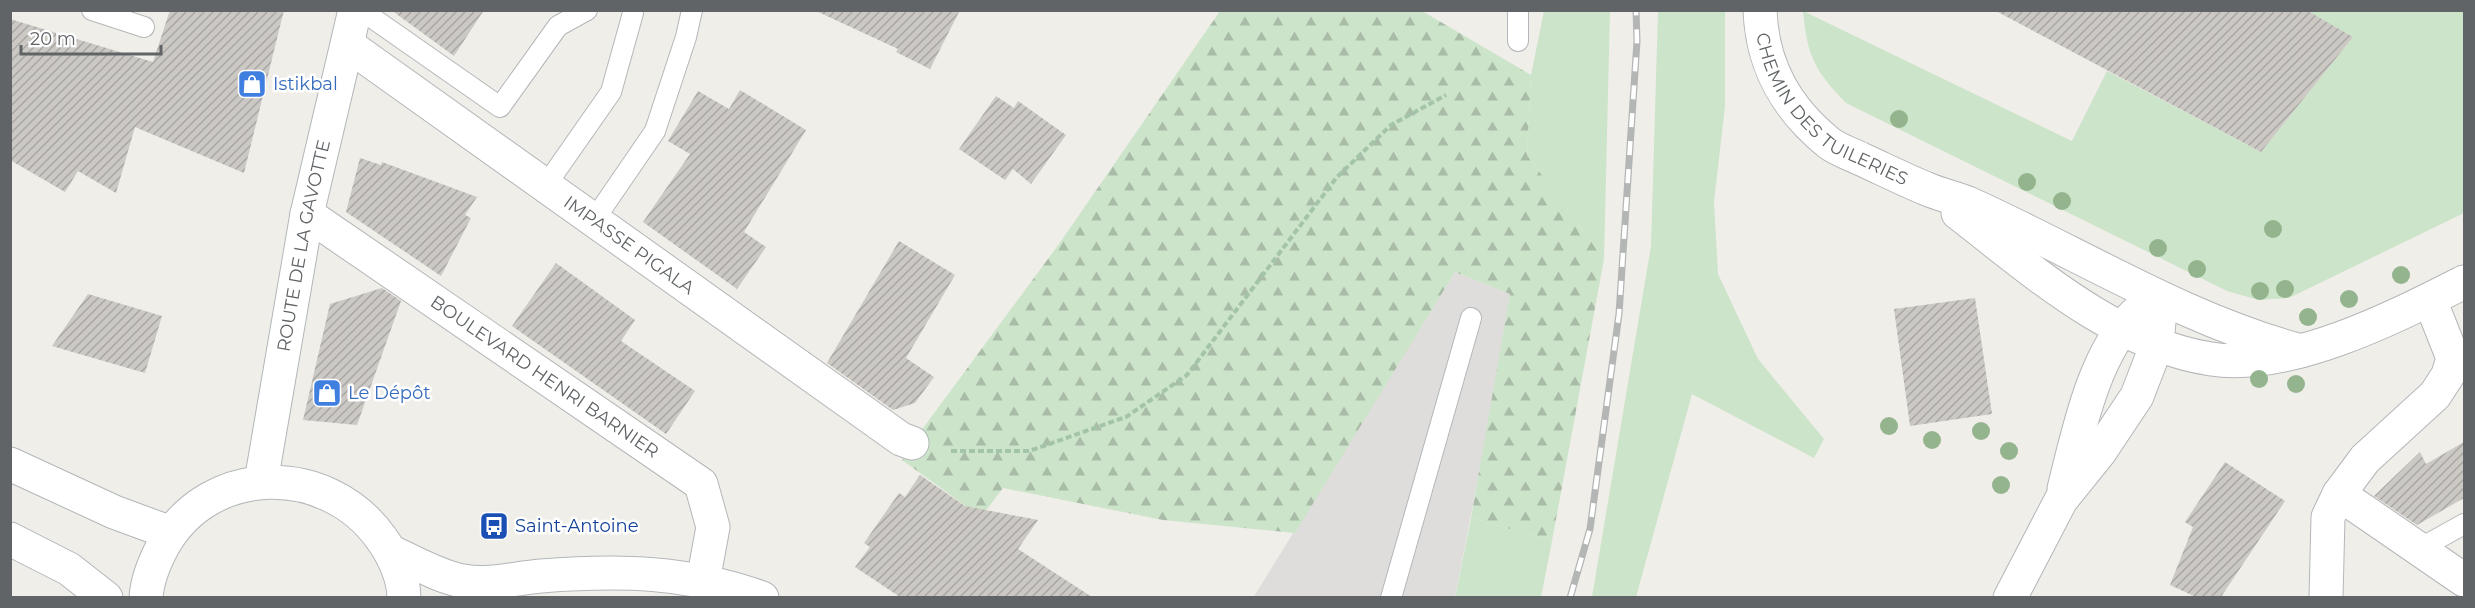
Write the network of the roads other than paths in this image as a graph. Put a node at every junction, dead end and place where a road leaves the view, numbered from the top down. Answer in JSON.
{"nodes":[{"id":1,"x":92,"y":10,"type":"edge"},
{"id":2,"x":355,"y":10,"type":"edge"},
{"id":3,"x":361,"y":10,"type":"edge"},
{"id":4,"x":587,"y":10,"type":"edge"},
{"id":5,"x":692,"y":10,"type":"edge"},
{"id":6,"x":1518,"y":10,"type":"edge"},
{"id":7,"x":1760,"y":10,"type":"edge"},
{"id":8,"x":631,"y":11,"type":"edge"},
{"id":9,"x":144,"y":27,"type":"dead end"},
{"id":10,"x":1518,"y":41,"type":"dead end"},
{"id":11,"x":348,"y":45,"type":"junction"},
{"id":12,"x":546,"y":185,"type":"junction"},
{"id":13,"x":1928,"y":190,"type":"junction"},
{"id":14,"x":307,"y":214,"type":"junction"},
{"id":15,"x":594,"y":220,"type":"junction"},
{"id":16,"x":2464,"y":282,"type":"edge"},
{"id":17,"x":2159,"y":299,"type":"junction"},
{"id":18,"x":2430,"y":300,"type":"junction"},
{"id":19,"x":1471,"y":318,"type":"dead end"},
{"id":20,"x":2121,"y":328,"type":"junction"},
{"id":21,"x":2157,"y":344,"type":"junction"},
{"id":22,"x":2301,"y":351,"type":"junction"},
{"id":23,"x":912,"y":443,"type":"road end"},
{"id":24,"x":10,"y":464,"type":"edge"},
{"id":25,"x":261,"y":482,"type":"junction"},
{"id":26,"x":2339,"y":494,"type":"junction"},
{"id":27,"x":2061,"y":500,"type":"junction"},
{"id":28,"x":2464,"y":524,"type":"edge"},
{"id":29,"x":171,"y":533,"type":"junction"},
{"id":30,"x":10,"y":539,"type":"edge"},
{"id":31,"x":2419,"y":549,"type":"junction"},
{"id":32,"x":391,"y":552,"type":"junction"},
{"id":33,"x":2464,"y":580,"type":"edge"},
{"id":34,"x":703,"y":581,"type":"junction"},
{"id":35,"x":106,"y":597,"type":"edge"},
{"id":36,"x":146,"y":597,"type":"edge"},
{"id":37,"x":404,"y":597,"type":"edge"},
{"id":38,"x":762,"y":597,"type":"edge"},
{"id":39,"x":1391,"y":597,"type":"edge"},
{"id":40,"x":2010,"y":597,"type":"edge"},
{"id":41,"x":2326,"y":597,"type":"edge"}],
"edges":[{"from":1,"to":9,"type":"lane"},
{"from":2,"to":11,"type":"street","name":"ROUTE DE LA GAVOTTE"},
{"from":3,"to":4,"type":"lane"},
{"from":5,"to":15,"type":"lane"},
{"from":6,"to":10,"type":"lane"},
{"from":7,"to":13,"type":"street","name":"CHEMIN DES TUILERIES"},
{"from":8,"to":12,"type":"lane"},
{"from":11,"to":12,"type":"street","name":"IMPASSE PIGALA"},
{"from":11,"to":14,"type":"street","name":"ROUTE DE LA GAVOTTE"},
{"from":12,"to":15,"type":"street","name":"IMPASSE PIGALA"},
{"from":13,"to":17,"type":"street","name":"CHEMIN DES TUILERIES"},
{"from":13,"to":20,"type":"street","name":"CHEMIN DES TUILERIES"},
{"from":14,"to":25,"type":"street","name":"ROUTE DE LA GAVOTTE"},
{"from":14,"to":34,"type":"street","name":"BOULEVARD HENRI BARNIER"},
{"from":15,"to":23,"type":"street","name":"IMPASSE PIGALA"},
{"from":16,"to":18,"type":"street","name":"CHEMIN DES TUILERIES"},
{"from":17,"to":20,"type":"street"},
{"from":17,"to":21,"type":"street"},
{"from":17,"to":22,"type":"street","name":"CHEMIN DES TUILERIES"},
{"from":18,"to":22,"type":"street","name":"CHEMIN DES TUILERIES"},
{"from":18,"to":26,"type":"street"},
{"from":19,"to":39,"type":"lane"},
{"from":20,"to":21,"type":"street","name":"CHEMIN DES TUILERIES"},
{"from":20,"to":27,"type":"street"},
{"from":21,"to":22,"type":"street","name":"CHEMIN DES TUILERIES"},
{"from":21,"to":27,"type":"street"},
{"from":24,"to":29,"type":"street"},
{"from":25,"to":29,"type":"street"},
{"from":25,"to":32,"type":"street"},
{"from":26,"to":31,"type":"street"},
{"from":26,"to":41,"type":"street"},
{"from":27,"to":40,"type":"street"},
{"from":28,"to":31,"type":"lane"},
{"from":29,"to":36,"type":"street"},
{"from":30,"to":35,"type":"street"},
{"from":31,"to":33,"type":"street"},
{"from":32,"to":34,"type":"street"},
{"from":32,"to":37,"type":"street"},
{"from":34,"to":38,"type":"street"}]}
